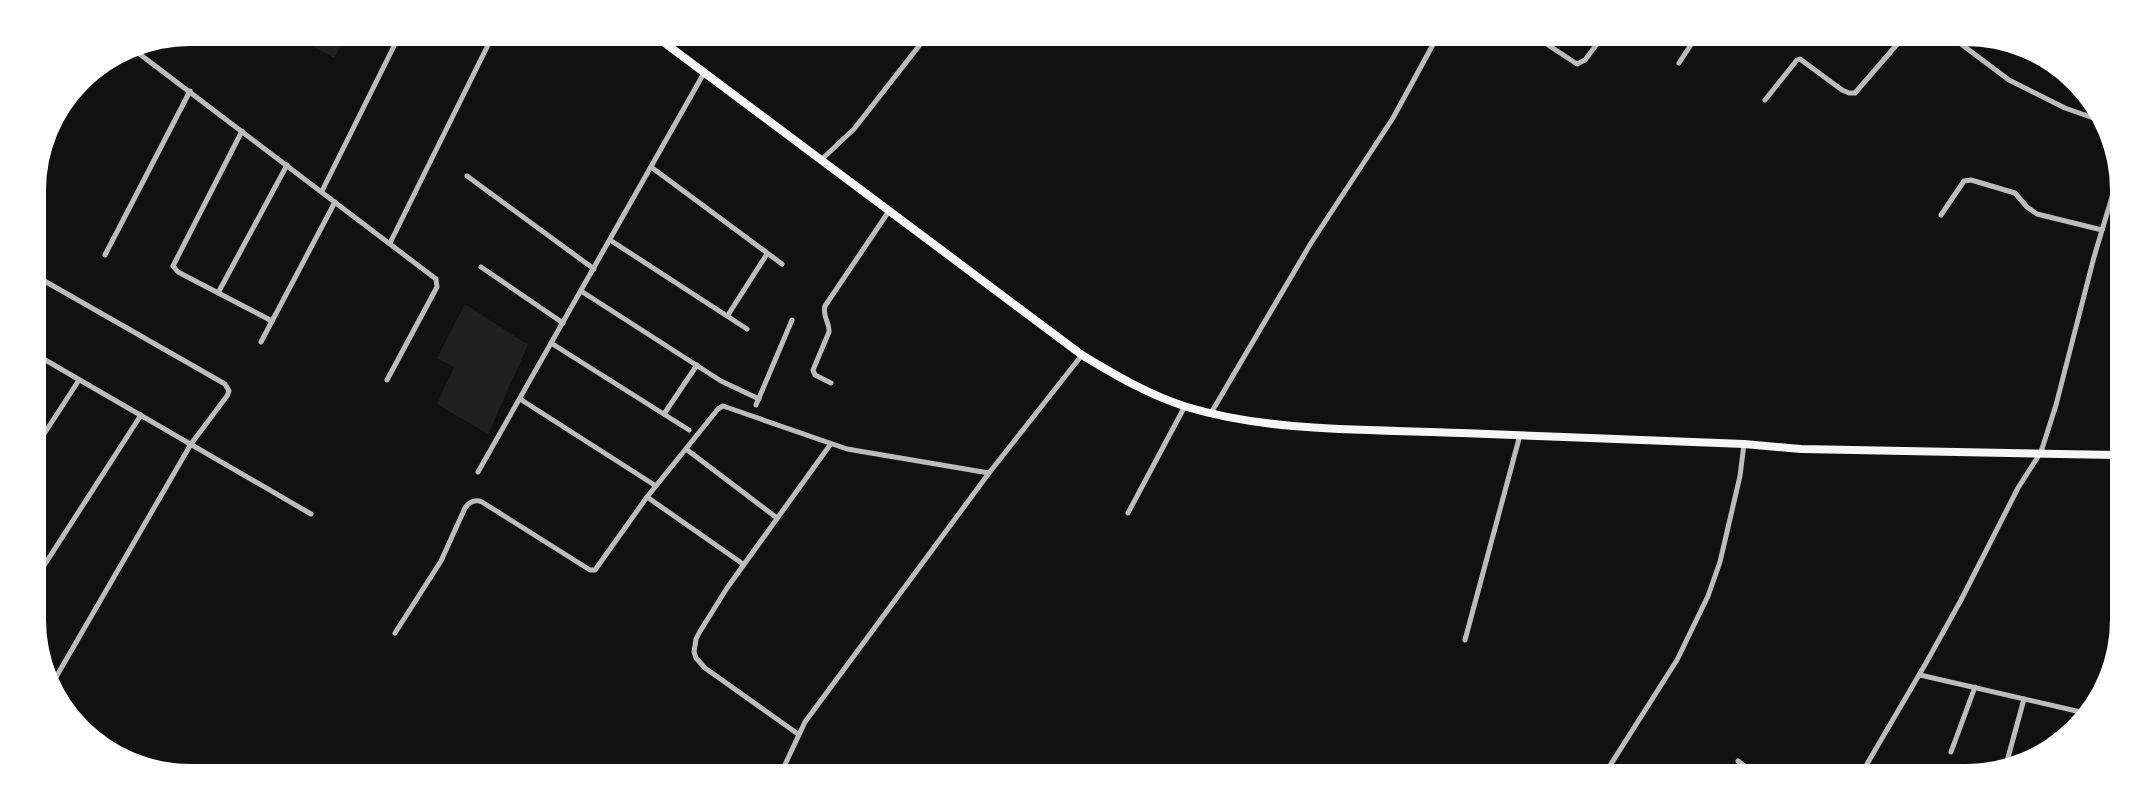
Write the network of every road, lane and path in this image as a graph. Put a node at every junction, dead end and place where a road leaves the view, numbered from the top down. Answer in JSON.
{"nodes":[{"id":1,"x":394,"y":46,"type":"edge"},
{"id":2,"x":488,"y":46,"type":"edge"},
{"id":3,"x":668,"y":46,"type":"edge"},
{"id":4,"x":919,"y":46,"type":"edge"},
{"id":5,"x":1432,"y":46,"type":"edge"},
{"id":6,"x":1550,"y":46,"type":"edge"},
{"id":7,"x":1596,"y":46,"type":"edge"},
{"id":8,"x":1690,"y":46,"type":"edge"},
{"id":9,"x":1896,"y":46,"type":"edge"},
{"id":10,"x":1964,"y":46,"type":"edge"},
{"id":11,"x":140,"y":54,"type":"edge"},
{"id":12,"x":1679,"y":63,"type":"dead end"},
{"id":13,"x":704,"y":73,"type":"junction"},
{"id":14,"x":190,"y":91,"type":"junction"},
{"id":15,"x":1765,"y":100,"type":"dead end"},
{"id":16,"x":2091,"y":117,"type":"edge"},
{"id":17,"x":242,"y":131,"type":"junction"},
{"id":18,"x":821,"y":160,"type":"junction"},
{"id":19,"x":287,"y":165,"type":"junction"},
{"id":20,"x":651,"y":167,"type":"junction"},
{"id":21,"x":467,"y":176,"type":"dead end"},
{"id":22,"x":322,"y":191,"type":"junction"},
{"id":23,"x":335,"y":202,"type":"junction"},
{"id":24,"x":2110,"y":202,"type":"edge"},
{"id":25,"x":890,"y":211,"type":"junction"},
{"id":26,"x":1941,"y":215,"type":"dead end"},
{"id":27,"x":2102,"y":230,"type":"junction"},
{"id":28,"x":610,"y":240,"type":"junction"},
{"id":29,"x":390,"y":243,"type":"junction"},
{"id":30,"x":767,"y":254,"type":"junction"},
{"id":31,"x":105,"y":255,"type":"dead end"},
{"id":32,"x":782,"y":264,"type":"dead end"},
{"id":33,"x":481,"y":267,"type":"dead end"},
{"id":34,"x":594,"y":269,"type":"junction"},
{"id":35,"x":46,"y":282,"type":"edge"},
{"id":36,"x":581,"y":291,"type":"junction"},
{"id":37,"x":218,"y":293,"type":"junction"},
{"id":38,"x":728,"y":316,"type":"junction"},
{"id":39,"x":792,"y":320,"type":"dead end"},
{"id":40,"x":272,"y":321,"type":"junction"},
{"id":41,"x":563,"y":323,"type":"junction"},
{"id":42,"x":747,"y":329,"type":"dead end"},
{"id":43,"x":261,"y":342,"type":"dead end"},
{"id":44,"x":551,"y":343,"type":"junction"},
{"id":45,"x":1082,"y":355,"type":"junction"},
{"id":46,"x":46,"y":360,"type":"edge"},
{"id":47,"x":697,"y":365,"type":"junction"},
{"id":48,"x":79,"y":380,"type":"junction"},
{"id":49,"x":387,"y":380,"type":"dead end"},
{"id":50,"x":831,"y":383,"type":"dead end"},
{"id":51,"x":520,"y":399,"type":"junction"},
{"id":52,"x":1185,"y":406,"type":"junction"},
{"id":53,"x":1211,"y":413,"type":"junction"},
{"id":54,"x":664,"y":414,"type":"junction"},
{"id":55,"x":141,"y":415,"type":"junction"},
{"id":56,"x":689,"y":430,"type":"dead end"},
{"id":57,"x":46,"y":431,"type":"edge"},
{"id":58,"x":1520,"y":435,"type":"junction"},
{"id":59,"x":191,"y":444,"type":"junction"},
{"id":60,"x":830,"y":444,"type":"junction"},
{"id":61,"x":1744,"y":444,"type":"junction"},
{"id":62,"x":686,"y":449,"type":"junction"},
{"id":63,"x":2041,"y":452,"type":"junction"},
{"id":64,"x":2110,"y":455,"type":"edge"},
{"id":65,"x":478,"y":472,"type":"dead end"},
{"id":66,"x":989,"y":473,"type":"junction"},
{"id":67,"x":656,"y":486,"type":"junction"},
{"id":68,"x":647,"y":497,"type":"junction"},
{"id":69,"x":1128,"y":513,"type":"dead end"},
{"id":70,"x":312,"y":514,"type":"dead end"},
{"id":71,"x":777,"y":518,"type":"junction"},
{"id":72,"x":46,"y":562,"type":"edge"},
{"id":73,"x":743,"y":565,"type":"junction"},
{"id":74,"x":395,"y":633,"type":"dead end"},
{"id":75,"x":1465,"y":640,"type":"dead end"},
{"id":76,"x":1920,"y":675,"type":"junction"},
{"id":77,"x":57,"y":676,"type":"edge"},
{"id":78,"x":1975,"y":687,"type":"junction"},
{"id":79,"x":2024,"y":699,"type":"junction"},
{"id":80,"x":2078,"y":711,"type":"edge"},
{"id":81,"x":798,"y":734,"type":"junction"},
{"id":82,"x":1951,"y":752,"type":"dead end"},
{"id":83,"x":2008,"y":758,"type":"edge"},
{"id":84,"x":1738,"y":761,"type":"dead end"},
{"id":85,"x":785,"y":764,"type":"edge"},
{"id":86,"x":1611,"y":764,"type":"edge"},
{"id":87,"x":1742,"y":764,"type":"edge"},
{"id":88,"x":1867,"y":764,"type":"edge"}],
"edges":[{"from":1,"to":22,"type":"street"},
{"from":2,"to":29,"type":"street"},
{"from":3,"to":13,"type":"main road"},
{"from":4,"to":18,"type":"street"},
{"from":5,"to":53,"type":"street"},
{"from":6,"to":7,"type":"street"},
{"from":8,"to":12,"type":"street"},
{"from":9,"to":15,"type":"street"},
{"from":10,"to":16,"type":"street"},
{"from":11,"to":14,"type":"street"},
{"from":13,"to":18,"type":"main road"},
{"from":13,"to":20,"type":"street"},
{"from":14,"to":17,"type":"street"},
{"from":14,"to":31,"type":"street"},
{"from":17,"to":19,"type":"street"},
{"from":17,"to":37,"type":"street"},
{"from":18,"to":25,"type":"main road"},
{"from":19,"to":22,"type":"street"},
{"from":19,"to":37,"type":"street"},
{"from":20,"to":28,"type":"street"},
{"from":20,"to":30,"type":"street"},
{"from":21,"to":34,"type":"street"},
{"from":22,"to":23,"type":"street"},
{"from":23,"to":29,"type":"street"},
{"from":23,"to":40,"type":"street"},
{"from":24,"to":27,"type":"street"},
{"from":25,"to":45,"type":"main road"},
{"from":25,"to":50,"type":"street"},
{"from":26,"to":27,"type":"street"},
{"from":27,"to":63,"type":"street"},
{"from":28,"to":34,"type":"street"},
{"from":28,"to":38,"type":"street"},
{"from":29,"to":49,"type":"street"},
{"from":30,"to":32,"type":"street"},
{"from":30,"to":38,"type":"street"},
{"from":33,"to":41,"type":"street"},
{"from":34,"to":36,"type":"street"},
{"from":35,"to":59,"type":"street"},
{"from":36,"to":41,"type":"street"},
{"from":36,"to":47,"type":"street"},
{"from":37,"to":40,"type":"street"},
{"from":38,"to":42,"type":"street"},
{"from":39,"to":47,"type":"street"},
{"from":40,"to":43,"type":"street"},
{"from":41,"to":44,"type":"street"},
{"from":44,"to":51,"type":"street"},
{"from":44,"to":54,"type":"street"},
{"from":45,"to":52,"type":"main road"},
{"from":45,"to":66,"type":"street"},
{"from":46,"to":48,"type":"street"},
{"from":47,"to":54,"type":"street"},
{"from":48,"to":55,"type":"street"},
{"from":48,"to":57,"type":"street"},
{"from":51,"to":65,"type":"street"},
{"from":51,"to":67,"type":"street"},
{"from":52,"to":53,"type":"main road"},
{"from":52,"to":69,"type":"street"},
{"from":53,"to":58,"type":"main road"},
{"from":54,"to":56,"type":"street"},
{"from":55,"to":59,"type":"street"},
{"from":55,"to":72,"type":"street"},
{"from":58,"to":61,"type":"main road"},
{"from":58,"to":75,"type":"street"},
{"from":59,"to":70,"type":"street"},
{"from":59,"to":77,"type":"street"},
{"from":60,"to":62,"type":"street"},
{"from":60,"to":66,"type":"street"},
{"from":60,"to":71,"type":"street"},
{"from":61,"to":63,"type":"main road"},
{"from":61,"to":86,"type":"street"},
{"from":62,"to":67,"type":"street"},
{"from":62,"to":71,"type":"street"},
{"from":63,"to":64,"type":"main road"},
{"from":63,"to":76,"type":"street"},
{"from":66,"to":81,"type":"street"},
{"from":67,"to":68,"type":"street"},
{"from":68,"to":73,"type":"street"},
{"from":68,"to":74,"type":"street"},
{"from":71,"to":73,"type":"street"},
{"from":73,"to":81,"type":"street"},
{"from":76,"to":78,"type":"street"},
{"from":76,"to":88,"type":"street"},
{"from":78,"to":79,"type":"street"},
{"from":78,"to":82,"type":"street"},
{"from":79,"to":80,"type":"street"},
{"from":79,"to":83,"type":"street"},
{"from":81,"to":85,"type":"street"},
{"from":84,"to":87,"type":"street"}]}
